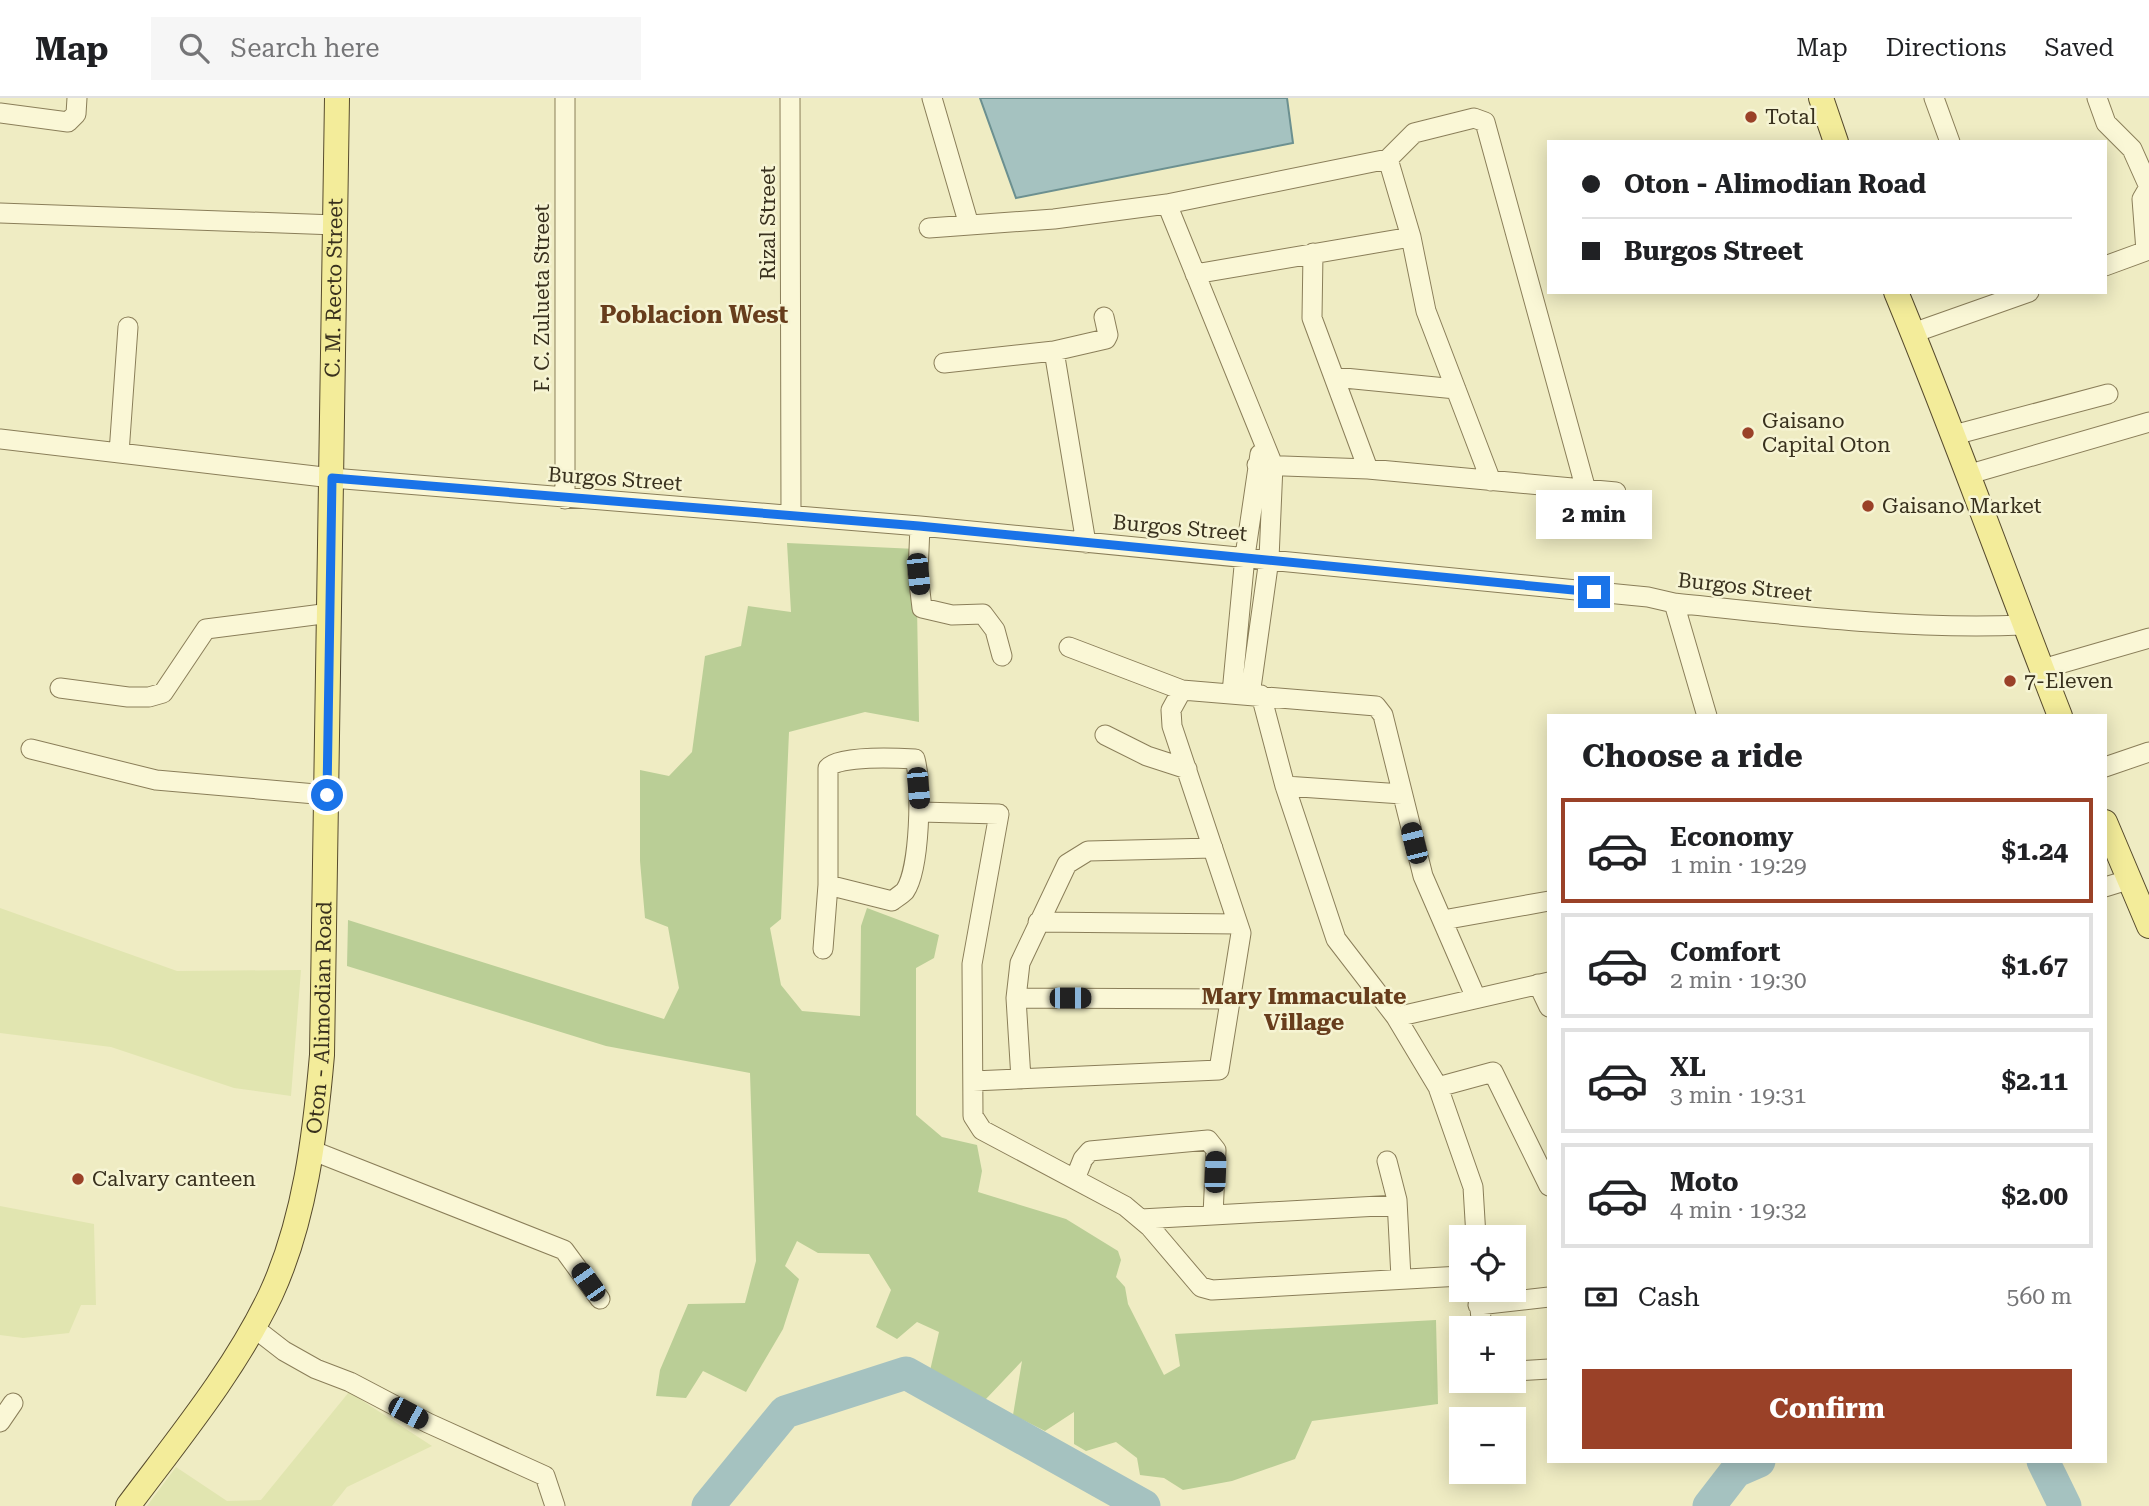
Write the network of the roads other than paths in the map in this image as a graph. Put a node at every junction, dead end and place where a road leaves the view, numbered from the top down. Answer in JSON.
{"nodes":[{"id":1,"x":337,"y":98,"type":"edge"},
{"id":2,"x":565,"y":98,"type":"edge"},
{"id":3,"x":790,"y":98,"type":"edge"},
{"id":4,"x":932,"y":98,"type":"edge"},
{"id":5,"x":1821,"y":98,"type":"edge"},
{"id":6,"x":1934,"y":98,"type":"edge"},
{"id":7,"x":2097,"y":98,"type":"edge"},
{"id":8,"x":77,"y":106,"type":"edge"},
{"id":9,"x":0,"y":114,"type":"edge"},
{"id":10,"x":1835,"y":140,"type":"edge"},
{"id":11,"x":1949,"y":140,"type":"edge"},
{"id":12,"x":1388,"y":159,"type":"junction"},
{"id":13,"x":1167,"y":204,"type":"junction"},
{"id":14,"x":0,"y":213,"type":"edge"},
{"id":15,"x":336,"y":225,"type":"junction"},
{"id":16,"x":969,"y":225,"type":"junction"},
{"id":17,"x":929,"y":228,"type":"dead end"},
{"id":18,"x":1410,"y":237,"type":"junction"},
{"id":19,"x":1313,"y":253,"type":"junction"},
{"id":20,"x":2148,"y":255,"type":"edge"},
{"id":21,"x":2107,"y":265,"type":"edge"},
{"id":22,"x":1195,"y":274,"type":"junction"},
{"id":23,"x":1897,"y":294,"type":"edge"},
{"id":24,"x":2023,"y":294,"type":"edge"},
{"id":25,"x":1104,"y":317,"type":"dead end"},
{"id":26,"x":128,"y":327,"type":"dead end"},
{"id":27,"x":1913,"y":333,"type":"junction"},
{"id":28,"x":1054,"y":351,"type":"junction"},
{"id":29,"x":944,"y":363,"type":"dead end"},
{"id":30,"x":1334,"y":377,"type":"junction"},
{"id":31,"x":1456,"y":389,"type":"junction"},
{"id":32,"x":2108,"y":394,"type":"dead end"},
{"id":33,"x":2149,"y":422,"type":"edge"},
{"id":34,"x":1954,"y":435,"type":"junction"},
{"id":35,"x":0,"y":439,"type":"edge"},
{"id":36,"x":119,"y":453,"type":"junction"},
{"id":37,"x":1264,"y":459,"type":"junction"},
{"id":38,"x":1368,"y":469,"type":"junction"},
{"id":39,"x":1970,"y":474,"type":"junction"},
{"id":40,"x":332,"y":478,"type":"junction"},
{"id":41,"x":1491,"y":481,"type":"junction"},
{"id":42,"x":1586,"y":490,"type":"junction"},
{"id":43,"x":1616,"y":492,"type":"dead end"},
{"id":44,"x":565,"y":499,"type":"junction"},
{"id":45,"x":792,"y":515,"type":"junction"},
{"id":46,"x":919,"y":526,"type":"junction"},
{"id":47,"x":1086,"y":543,"type":"junction"},
{"id":48,"x":1245,"y":556,"type":"junction"},
{"id":49,"x":1269,"y":559,"type":"junction"},
{"id":50,"x":1674,"y":603,"type":"junction"},
{"id":51,"x":330,"y":613,"type":"junction"},
{"id":52,"x":2023,"y":625,"type":"junction"},
{"id":53,"x":2149,"y":638,"type":"edge"},
{"id":54,"x":1069,"y":647,"type":"dead end"},
{"id":55,"x":1002,"y":656,"type":"dead end"},
{"id":56,"x":2042,"y":669,"type":"junction"},
{"id":57,"x":60,"y":688,"type":"dead end"},
{"id":58,"x":1182,"y":690,"type":"junction"},
{"id":59,"x":1248,"y":695,"type":"junction"},
{"id":60,"x":1706,"y":714,"type":"edge"},
{"id":61,"x":2059,"y":714,"type":"edge"},
{"id":62,"x":1105,"y":735,"type":"dead end"},
{"id":63,"x":31,"y":749,"type":"dead end"},
{"id":64,"x":2149,"y":752,"type":"edge"},
{"id":65,"x":2107,"y":766,"type":"edge"},
{"id":66,"x":1186,"y":769,"type":"junction"},
{"id":67,"x":1284,"y":786,"type":"junction"},
{"id":68,"x":1402,"y":794,"type":"junction"},
{"id":69,"x":327,"y":795,"type":"junction"},
{"id":70,"x":920,"y":812,"type":"junction"},
{"id":71,"x":2107,"y":826,"type":"edge"},
{"id":72,"x":1213,"y":848,"type":"junction"},
{"id":73,"x":2131,"y":879,"type":"junction"},
{"id":74,"x":828,"y":884,"type":"junction"},
{"id":75,"x":2107,"y":886,"type":"edge"},
{"id":76,"x":1547,"y":901,"type":"edge"},
{"id":77,"x":1443,"y":920,"type":"junction"},
{"id":78,"x":1038,"y":922,"type":"junction"},
{"id":79,"x":1238,"y":924,"type":"junction"},
{"id":80,"x":2149,"y":926,"type":"edge"},
{"id":81,"x":823,"y":949,"type":"dead end"},
{"id":82,"x":1544,"y":983,"type":"edge"},
{"id":83,"x":1016,"y":998,"type":"junction"},
{"id":84,"x":1476,"y":998,"type":"junction"},
{"id":85,"x":1230,"y":999,"type":"junction"},
{"id":86,"x":1396,"y":1017,"type":"junction"},
{"id":87,"x":1021,"y":1079,"type":"junction"},
{"id":88,"x":973,"y":1082,"type":"junction"},
{"id":89,"x":1438,"y":1087,"type":"junction"},
{"id":90,"x":311,"y":1150,"type":"junction"},
{"id":91,"x":1387,"y":1161,"type":"dead end"},
{"id":92,"x":1075,"y":1179,"type":"junction"},
{"id":93,"x":1547,"y":1182,"type":"edge"},
{"id":94,"x":1397,"y":1205,"type":"junction"},
{"id":95,"x":1213,"y":1215,"type":"junction"},
{"id":96,"x":1141,"y":1219,"type":"junction"},
{"id":97,"x":1475,"y":1225,"type":"edge"},
{"id":98,"x":1449,"y":1276,"type":"edge"},
{"id":99,"x":1401,"y":1278,"type":"junction"},
{"id":100,"x":1526,"y":1297,"type":"edge"},
{"id":101,"x":1547,"y":1297,"type":"edge"},
{"id":102,"x":600,"y":1299,"type":"dead end"},
{"id":103,"x":253,"y":1327,"type":"junction"},
{"id":104,"x":1547,"y":1369,"type":"edge"},
{"id":105,"x":1526,"y":1370,"type":"edge"},
{"id":106,"x":13,"y":1404,"type":"dead end"},
{"id":107,"x":0,"y":1422,"type":"edge"},
{"id":108,"x":128,"y":1506,"type":"edge"},
{"id":109,"x":555,"y":1506,"type":"edge"}],
"edges":[{"from":1,"to":15,"type":"main road","name":"C. M. Recto Street"},
{"from":2,"to":44,"type":"street","name":"F. C. Zulueta Street"},
{"from":3,"to":45,"type":"street","name":"Rizal Street"},
{"from":4,"to":16,"type":"street"},
{"from":5,"to":10,"type":"main road"},
{"from":6,"to":11,"type":"street"},
{"from":7,"to":20,"type":"street"},
{"from":8,"to":9,"type":"street"},
{"from":12,"to":13,"type":"street"},
{"from":12,"to":18,"type":"street"},
{"from":12,"to":42,"type":"street"},
{"from":13,"to":16,"type":"street"},
{"from":13,"to":22,"type":"street"},
{"from":14,"to":15,"type":"street"},
{"from":15,"to":40,"type":"main road","name":"C. M. Recto Street"},
{"from":16,"to":17,"type":"street"},
{"from":18,"to":19,"type":"street"},
{"from":18,"to":31,"type":"street"},
{"from":19,"to":22,"type":"street"},
{"from":19,"to":30,"type":"street"},
{"from":20,"to":21,"type":"street"},
{"from":22,"to":37,"type":"street"},
{"from":23,"to":27,"type":"main road"},
{"from":24,"to":27,"type":"street"},
{"from":25,"to":28,"type":"street"},
{"from":26,"to":36,"type":"street"},
{"from":27,"to":34,"type":"main road"},
{"from":28,"to":29,"type":"street"},
{"from":28,"to":47,"type":"street"},
{"from":30,"to":31,"type":"street"},
{"from":30,"to":38,"type":"street"},
{"from":31,"to":41,"type":"street"},
{"from":32,"to":34,"type":"street"},
{"from":33,"to":39,"type":"street"},
{"from":34,"to":39,"type":"main road"},
{"from":35,"to":36,"type":"street","name":"Burgos Street"},
{"from":36,"to":40,"type":"street","name":"Burgos Street"},
{"from":37,"to":38,"type":"street"},
{"from":37,"to":48,"type":"street"},
{"from":37,"to":49,"type":"street"},
{"from":38,"to":41,"type":"street"},
{"from":39,"to":52,"type":"main road"},
{"from":40,"to":44,"type":"street","name":"Burgos Street"},
{"from":40,"to":51,"type":"main road","name":"Oton - Alimodian Road"},
{"from":41,"to":42,"type":"street"},
{"from":42,"to":43,"type":"street"},
{"from":44,"to":45,"type":"street","name":"Burgos Street"},
{"from":45,"to":46,"type":"street","name":"Burgos Street"},
{"from":46,"to":47,"type":"street","name":"Burgos Street"},
{"from":46,"to":55,"type":"street"},
{"from":47,"to":48,"type":"street","name":"Burgos Street"},
{"from":48,"to":49,"type":"street","name":"Burgos Street"},
{"from":48,"to":59,"type":"street"},
{"from":49,"to":50,"type":"street","name":"Burgos Street"},
{"from":49,"to":59,"type":"street"},
{"from":50,"to":52,"type":"street","name":"Burgos Street"},
{"from":50,"to":60,"type":"street"},
{"from":51,"to":57,"type":"street"},
{"from":51,"to":69,"type":"main road","name":"Oton - Alimodian Road"},
{"from":52,"to":56,"type":"main road"},
{"from":53,"to":56,"type":"street"},
{"from":54,"to":58,"type":"street"},
{"from":56,"to":61,"type":"main road"},
{"from":58,"to":59,"type":"street"},
{"from":58,"to":66,"type":"street"},
{"from":59,"to":67,"type":"street"},
{"from":59,"to":68,"type":"street"},
{"from":62,"to":66,"type":"street"},
{"from":63,"to":69,"type":"street"},
{"from":64,"to":65,"type":"street"},
{"from":66,"to":72,"type":"street"},
{"from":67,"to":68,"type":"street"},
{"from":67,"to":86,"type":"street"},
{"from":68,"to":77,"type":"street"},
{"from":69,"to":90,"type":"main road","name":"Oton - Alimodian Road"},
{"from":70,"to":74,"type":"street"},
{"from":70,"to":74,"type":"street"},
{"from":70,"to":88,"type":"street"},
{"from":71,"to":73,"type":"main road"},
{"from":72,"to":78,"type":"street"},
{"from":72,"to":79,"type":"street"},
{"from":73,"to":75,"type":"street"},
{"from":73,"to":80,"type":"main road"},
{"from":74,"to":81,"type":"street"},
{"from":76,"to":77,"type":"street"},
{"from":77,"to":84,"type":"street"},
{"from":78,"to":79,"type":"street"},
{"from":78,"to":83,"type":"street"},
{"from":79,"to":85,"type":"street"},
{"from":82,"to":84,"type":"street"},
{"from":83,"to":85,"type":"street"},
{"from":83,"to":87,"type":"street"},
{"from":84,"to":86,"type":"street"},
{"from":85,"to":87,"type":"street"},
{"from":86,"to":89,"type":"street"},
{"from":87,"to":88,"type":"street"},
{"from":88,"to":92,"type":"street"},
{"from":89,"to":93,"type":"street"},
{"from":89,"to":97,"type":"street"},
{"from":90,"to":102,"type":"street"},
{"from":90,"to":103,"type":"main road","name":"Oton - Alimodian Road"},
{"from":91,"to":94,"type":"street"},
{"from":92,"to":95,"type":"street"},
{"from":92,"to":96,"type":"street"},
{"from":94,"to":95,"type":"street"},
{"from":94,"to":99,"type":"street"},
{"from":95,"to":96,"type":"street"},
{"from":96,"to":99,"type":"street"},
{"from":98,"to":99,"type":"street"},
{"from":100,"to":101,"type":"street"},
{"from":103,"to":108,"type":"main road","name":"Oton - Alimodian Road"},
{"from":103,"to":109,"type":"street"},
{"from":104,"to":105,"type":"street"},
{"from":106,"to":107,"type":"street"}]}
